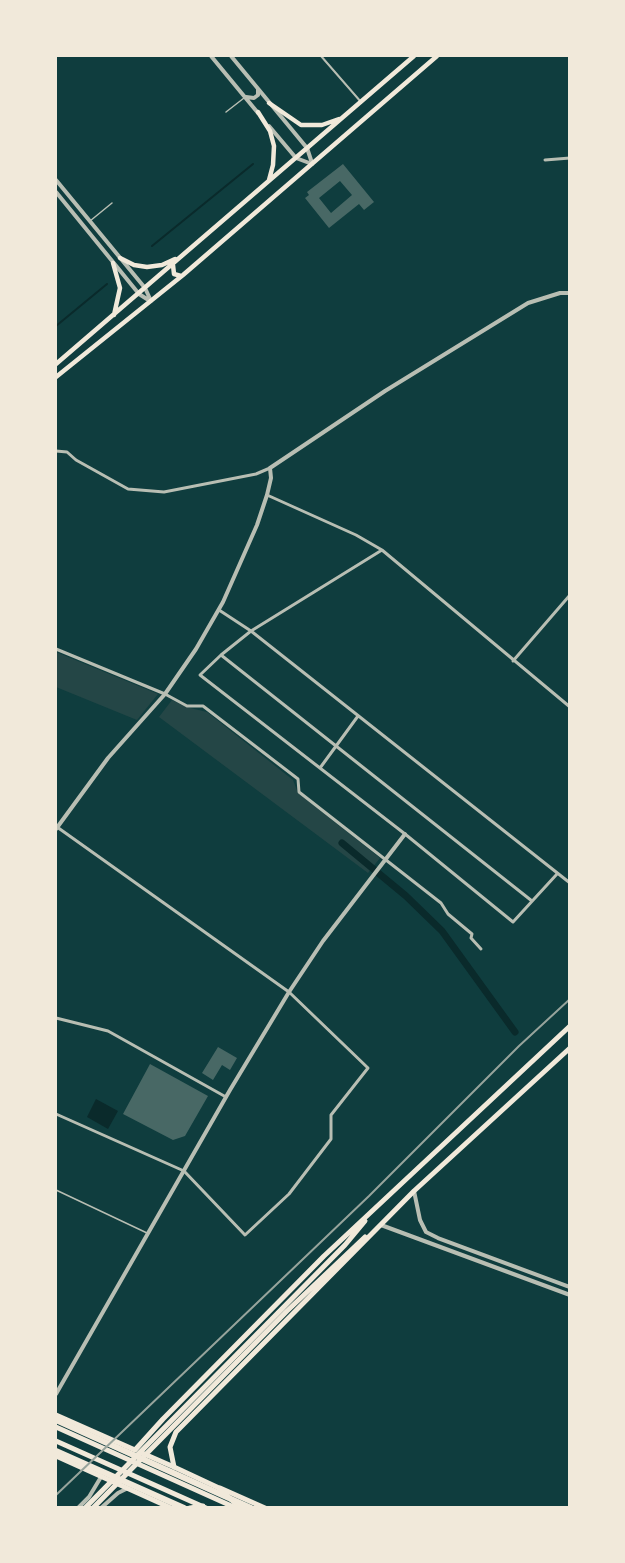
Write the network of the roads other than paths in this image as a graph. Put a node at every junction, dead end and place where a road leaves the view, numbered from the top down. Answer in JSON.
{"nodes":[{"id":1,"x":211,"y":56,"type":"edge"},
{"id":2,"x":231,"y":56,"type":"edge"},
{"id":3,"x":321,"y":56,"type":"edge"},
{"id":4,"x":414,"y":56,"type":"edge"},
{"id":5,"x":437,"y":56,"type":"edge"},
{"id":6,"x":258,"y":88,"type":"junction"},
{"id":7,"x":245,"y":97,"type":"junction"},
{"id":8,"x":361,"y":102,"type":"junction"},
{"id":9,"x":269,"y":103,"type":"junction"},
{"id":10,"x":226,"y":112,"type":"dead end"},
{"id":11,"x":258,"y":112,"type":"junction"},
{"id":12,"x":342,"y":118,"type":"junction"},
{"id":13,"x":307,"y":148,"type":"junction"},
{"id":14,"x":296,"y":158,"type":"junction"},
{"id":15,"x":570,"y":158,"type":"edge"},
{"id":16,"x":545,"y":160,"type":"dead end"},
{"id":17,"x":312,"y":164,"type":"junction"},
{"id":18,"x":56,"y":180,"type":"edge"},
{"id":19,"x":268,"y":182,"type":"junction"},
{"id":20,"x":56,"y":192,"type":"edge"},
{"id":21,"x":112,"y":203,"type":"dead end"},
{"id":22,"x":89,"y":221,"type":"junction"},
{"id":23,"x":183,"y":255,"type":"junction"},
{"id":24,"x":120,"y":258,"type":"junction"},
{"id":25,"x":113,"y":263,"type":"junction"},
{"id":26,"x":173,"y":265,"type":"junction"},
{"id":27,"x":183,"y":275,"type":"junction"},
{"id":28,"x":145,"y":288,"type":"junction"},
{"id":29,"x":570,"y":293,"type":"edge"},
{"id":30,"x":139,"y":294,"type":"junction"},
{"id":31,"x":151,"y":302,"type":"junction"},
{"id":32,"x":114,"y":315,"type":"junction"},
{"id":33,"x":56,"y":364,"type":"edge"},
{"id":34,"x":56,"y":377,"type":"edge"},
{"id":35,"x":56,"y":450,"type":"edge"},
{"id":36,"x":270,"y":468,"type":"junction"},
{"id":37,"x":267,"y":495,"type":"junction"},
{"id":38,"x":382,"y":550,"type":"junction"},
{"id":39,"x":570,"y":595,"type":"edge"},
{"id":40,"x":219,"y":610,"type":"junction"},
{"id":41,"x":251,"y":631,"type":"junction"},
{"id":42,"x":56,"y":649,"type":"edge"},
{"id":43,"x":221,"y":655,"type":"junction"},
{"id":44,"x":513,"y":661,"type":"junction"},
{"id":45,"x":165,"y":694,"type":"junction"},
{"id":46,"x":570,"y":707,"type":"edge"},
{"id":47,"x":358,"y":716,"type":"junction"},
{"id":48,"x":336,"y":746,"type":"junction"},
{"id":49,"x":320,"y":768,"type":"junction"},
{"id":50,"x":56,"y":828,"type":"edge"},
{"id":51,"x":405,"y":834,"type":"junction"},
{"id":52,"x":386,"y":859,"type":"junction"},
{"id":53,"x":557,"y":874,"type":"junction"},
{"id":54,"x":570,"y":883,"type":"edge"},
{"id":55,"x":532,"y":901,"type":"junction"},
{"id":56,"x":481,"y":949,"type":"dead end"},
{"id":57,"x":289,"y":992,"type":"junction"},
{"id":58,"x":56,"y":1018,"type":"edge"},
{"id":59,"x":570,"y":1026,"type":"edge"},
{"id":60,"x":570,"y":1048,"type":"edge"},
{"id":61,"x":226,"y":1097,"type":"junction"},
{"id":62,"x":56,"y":1114,"type":"edge"},
{"id":63,"x":184,"y":1171,"type":"junction"},
{"id":64,"x":56,"y":1190,"type":"edge"},
{"id":65,"x":414,"y":1191,"type":"junction"},
{"id":66,"x":373,"y":1211,"type":"junction"},
{"id":67,"x":380,"y":1224,"type":"junction"},
{"id":68,"x":148,"y":1234,"type":"junction"},
{"id":69,"x":570,"y":1287,"type":"edge"},
{"id":70,"x":570,"y":1295,"type":"edge"},
{"id":71,"x":285,"y":1309,"type":"junction"},
{"id":72,"x":56,"y":1394,"type":"edge"},
{"id":73,"x":56,"y":1415,"type":"edge"},
{"id":74,"x":164,"y":1419,"type":"junction"},
{"id":75,"x":56,"y":1420,"type":"edge"},
{"id":76,"x":56,"y":1427,"type":"edge"},
{"id":77,"x":178,"y":1430,"type":"junction"},
{"id":78,"x":56,"y":1441,"type":"edge"},
{"id":79,"x":135,"y":1450,"type":"junction"},
{"id":80,"x":56,"y":1451,"type":"edge"},
{"id":81,"x":56,"y":1456,"type":"edge"},
{"id":82,"x":174,"y":1467,"type":"junction"},
{"id":83,"x":101,"y":1476,"type":"junction"},
{"id":84,"x":129,"y":1488,"type":"junction"},
{"id":85,"x":219,"y":1488,"type":"junction"},
{"id":86,"x":205,"y":1507,"type":"edge"},
{"id":87,"x":78,"y":1508,"type":"edge"},
{"id":88,"x":85,"y":1508,"type":"edge"},
{"id":89,"x":93,"y":1508,"type":"edge"},
{"id":90,"x":101,"y":1508,"type":"edge"},
{"id":91,"x":171,"y":1508,"type":"edge"},
{"id":92,"x":184,"y":1508,"type":"edge"},
{"id":93,"x":190,"y":1508,"type":"edge"},
{"id":94,"x":238,"y":1508,"type":"edge"},
{"id":95,"x":251,"y":1508,"type":"edge"},
{"id":96,"x":265,"y":1508,"type":"edge"}],
"edges":[{"from":1,"to":7,"type":"street"},
{"from":2,"to":6,"type":"street"},
{"from":3,"to":8,"type":"street"},
{"from":4,"to":8,"type":"main road"},
{"from":5,"to":17,"type":"main road"},
{"from":6,"to":7,"type":"street"},
{"from":6,"to":9,"type":"street"},
{"from":7,"to":10,"type":"lane"},
{"from":7,"to":11,"type":"street"},
{"from":8,"to":12,"type":"main road"},
{"from":9,"to":12,"type":"main road"},
{"from":9,"to":13,"type":"street"},
{"from":11,"to":14,"type":"street"},
{"from":11,"to":19,"type":"main road"},
{"from":12,"to":13,"type":"main road"},
{"from":13,"to":14,"type":"main road"},
{"from":13,"to":17,"type":"street"},
{"from":14,"to":17,"type":"street"},
{"from":14,"to":19,"type":"main road"},
{"from":15,"to":16,"type":"street"},
{"from":17,"to":27,"type":"main road"},
{"from":18,"to":22,"type":"street"},
{"from":19,"to":23,"type":"main road"},
{"from":20,"to":25,"type":"street"},
{"from":21,"to":22,"type":"lane"},
{"from":22,"to":24,"type":"street"},
{"from":23,"to":24,"type":"main road"},
{"from":23,"to":26,"type":"main road"},
{"from":24,"to":28,"type":"street"},
{"from":25,"to":30,"type":"street"},
{"from":25,"to":32,"type":"main road"},
{"from":26,"to":27,"type":"main road"},
{"from":26,"to":28,"type":"main road"},
{"from":27,"to":31,"type":"main road"},
{"from":28,"to":30,"type":"main road"},
{"from":28,"to":31,"type":"street"},
{"from":29,"to":36,"type":"street"},
{"from":30,"to":31,"type":"street"},
{"from":30,"to":32,"type":"main road"},
{"from":31,"to":34,"type":"main road"},
{"from":32,"to":33,"type":"main road"},
{"from":35,"to":36,"type":"street"},
{"from":36,"to":37,"type":"street"},
{"from":37,"to":38,"type":"street"},
{"from":37,"to":40,"type":"street"},
{"from":38,"to":41,"type":"street"},
{"from":38,"to":44,"type":"street"},
{"from":39,"to":44,"type":"street"},
{"from":40,"to":41,"type":"street"},
{"from":40,"to":45,"type":"street"},
{"from":41,"to":43,"type":"street"},
{"from":41,"to":47,"type":"street"},
{"from":42,"to":45,"type":"street"},
{"from":43,"to":48,"type":"street"},
{"from":43,"to":49,"type":"street"},
{"from":44,"to":46,"type":"street"},
{"from":45,"to":50,"type":"street"},
{"from":45,"to":52,"type":"street"},
{"from":47,"to":48,"type":"street"},
{"from":47,"to":53,"type":"street"},
{"from":48,"to":49,"type":"street"},
{"from":48,"to":55,"type":"street"},
{"from":49,"to":51,"type":"street"},
{"from":50,"to":57,"type":"street"},
{"from":51,"to":52,"type":"street"},
{"from":51,"to":55,"type":"street"},
{"from":52,"to":56,"type":"street"},
{"from":52,"to":57,"type":"street"},
{"from":53,"to":54,"type":"street"},
{"from":53,"to":55,"type":"street"},
{"from":57,"to":61,"type":"street"},
{"from":57,"to":63,"type":"street"},
{"from":58,"to":61,"type":"street"},
{"from":59,"to":66,"type":"main road"},
{"from":60,"to":65,"type":"main road"},
{"from":61,"to":63,"type":"street"},
{"from":62,"to":63,"type":"street"},
{"from":63,"to":68,"type":"street"},
{"from":64,"to":68,"type":"lane"},
{"from":65,"to":67,"type":"main road"},
{"from":65,"to":69,"type":"street"},
{"from":66,"to":71,"type":"main road"},
{"from":66,"to":74,"type":"main road"},
{"from":67,"to":70,"type":"street"},
{"from":67,"to":71,"type":"main road"},
{"from":67,"to":77,"type":"main road"},
{"from":68,"to":72,"type":"street"},
{"from":71,"to":88,"type":"main road"},
{"from":71,"to":89,"type":"main road"},
{"from":73,"to":79,"type":"main road"},
{"from":74,"to":77,"type":"main road"},
{"from":74,"to":79,"type":"main road"},
{"from":75,"to":95,"type":"highway"},
{"from":76,"to":94,"type":"main road"},
{"from":77,"to":82,"type":"main road"},
{"from":78,"to":86,"type":"main road"},
{"from":79,"to":82,"type":"main road"},
{"from":80,"to":92,"type":"highway"},
{"from":81,"to":83,"type":"main road"},
{"from":82,"to":85,"type":"main road"},
{"from":83,"to":84,"type":"main road"},
{"from":83,"to":87,"type":"street"},
{"from":84,"to":90,"type":"street"},
{"from":84,"to":91,"type":"main road"},
{"from":85,"to":94,"type":"main road"},
{"from":85,"to":96,"type":"main road"},
{"from":86,"to":93,"type":"main road"}]}
